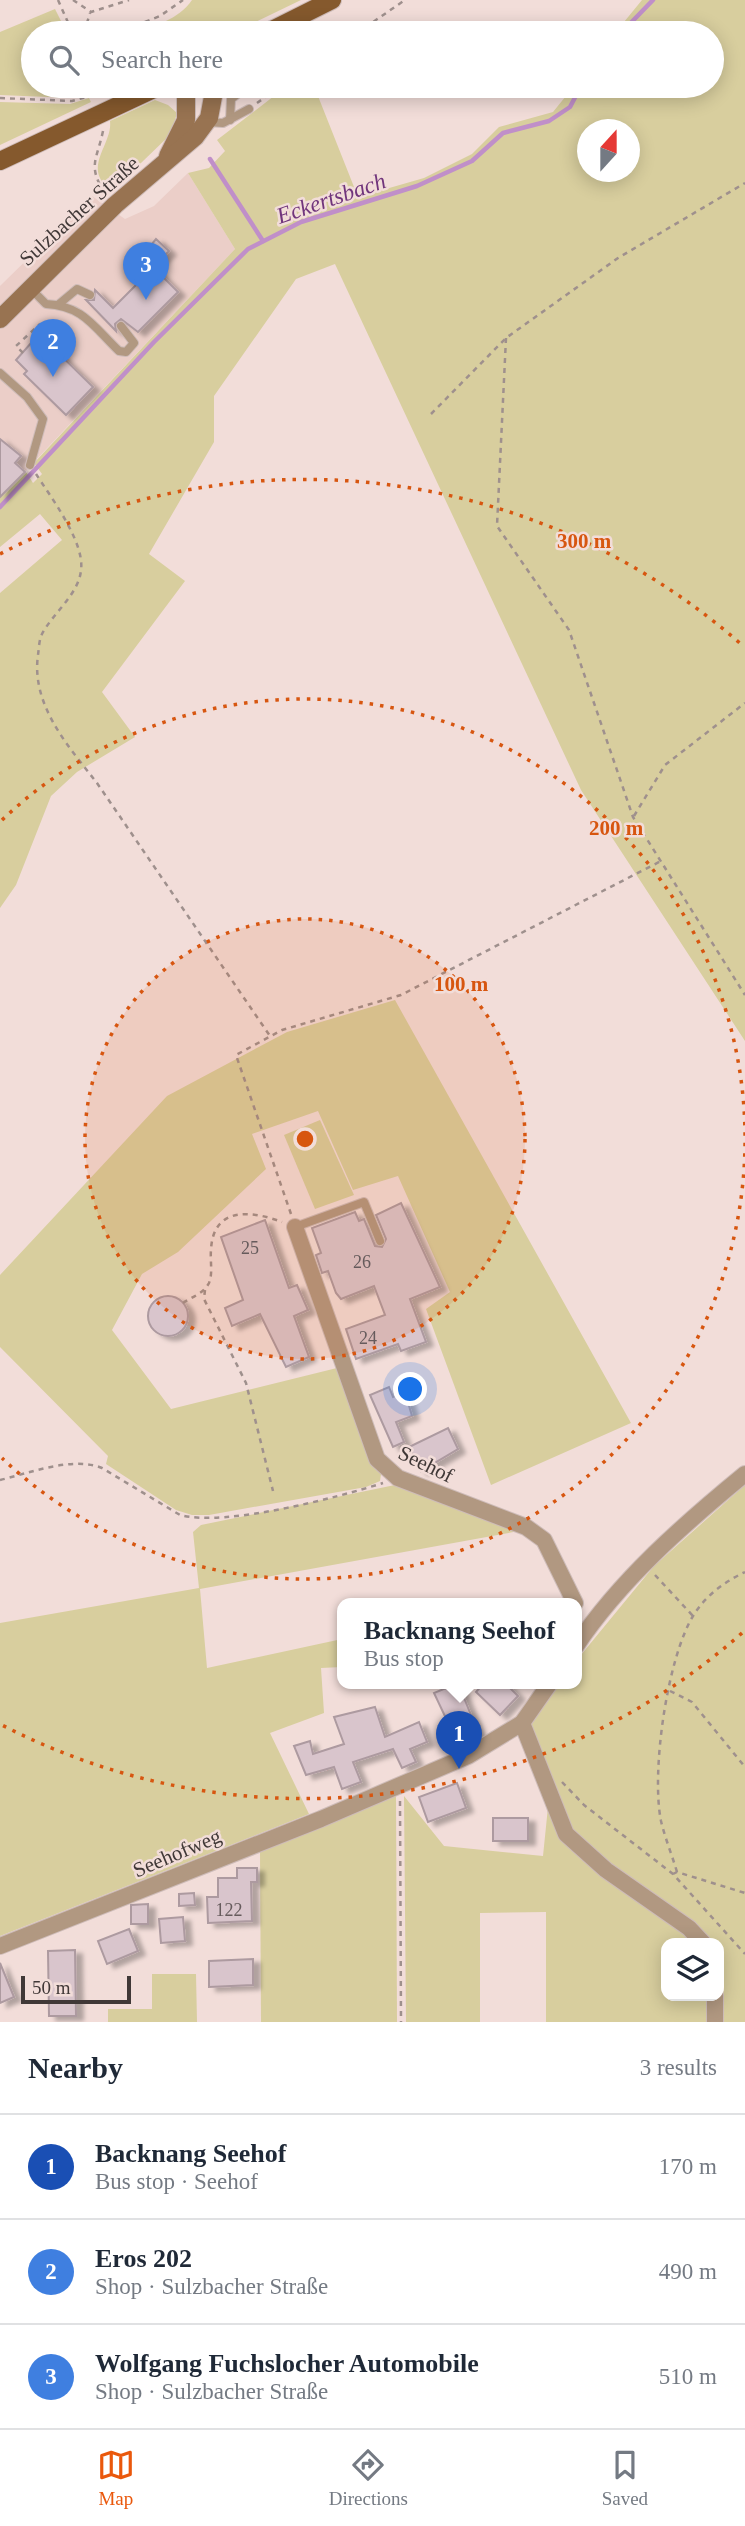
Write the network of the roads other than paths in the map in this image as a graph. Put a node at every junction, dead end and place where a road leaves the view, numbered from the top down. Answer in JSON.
{"nodes":[{"id":1,"x":332,"y":0,"type":"edge"},
{"id":2,"x":290,"y":21,"type":"edge"},
{"id":3,"x":134,"y":98,"type":"edge"},
{"id":4,"x":186,"y":98,"type":"edge"},
{"id":5,"x":214,"y":98,"type":"edge"},
{"id":6,"x":232,"y":98,"type":"edge"},
{"id":7,"x":249,"y":109,"type":"road end"},
{"id":8,"x":230,"y":120,"type":"junction"},
{"id":9,"x":206,"y":122,"type":"junction"},
{"id":10,"x":0,"y":161,"type":"edge"},
{"id":11,"x":161,"y":168,"type":"junction"},
{"id":12,"x":29,"y":288,"type":"junction"},
{"id":13,"x":90,"y":295,"type":"dead end"},
{"id":14,"x":59,"y":304,"type":"junction"},
{"id":15,"x":0,"y":319,"type":"edge"},
{"id":16,"x":121,"y":326,"type":"dead end"},
{"id":17,"x":0,"y":373,"type":"edge"},
{"id":18,"x":30,"y":465,"type":"dead end"},
{"id":19,"x":295,"y":1227,"type":"joint"},
{"id":20,"x":380,"y":1241,"type":"dead end"},
{"id":21,"x":739,"y":1479,"type":"edge"},
{"id":22,"x":573,"y":1598,"type":"edge"},
{"id":23,"x":582,"y":1620,"type":"edge"},
{"id":24,"x":586,"y":1630,"type":"junction"},
{"id":25,"x":582,"y":1636,"type":"edge"},
{"id":26,"x":546,"y":1689,"type":"edge"},
{"id":27,"x":522,"y":1723,"type":"junction"},
{"id":28,"x":698,"y":1938,"type":"edge"},
{"id":29,"x":0,"y":1946,"type":"edge"},
{"id":30,"x":715,"y":2001,"type":"edge"},
{"id":31,"x":715,"y":2022,"type":"edge"}],
"edges":[{"from":1,"to":2,"type":"main road"},
{"from":3,"to":10,"type":"main road"},
{"from":4,"to":11,"type":"street"},
{"from":5,"to":9,"type":"street"},
{"from":6,"to":8,"type":"lane"},
{"from":7,"to":8,"type":"lane"},
{"from":8,"to":9,"type":"lane"},
{"from":9,"to":11,"type":"street","name":"Sulzbacher Straße"},
{"from":11,"to":12,"type":"street","name":"Sulzbacher Straße"},
{"from":12,"to":14,"type":"lane"},
{"from":12,"to":15,"type":"street","name":"Sulzbacher Straße"},
{"from":13,"to":14,"type":"lane"},
{"from":14,"to":16,"type":"lane"},
{"from":17,"to":18,"type":"lane"},
{"from":19,"to":20,"type":"lane"},
{"from":19,"to":22,"type":"street","name":"Seehof"},
{"from":21,"to":24,"type":"street"},
{"from":23,"to":24,"type":"street","name":"Seehof"},
{"from":24,"to":25,"type":"street"},
{"from":26,"to":27,"type":"street"},
{"from":27,"to":28,"type":"street"},
{"from":27,"to":29,"type":"street","name":"Seehofweg"},
{"from":30,"to":31,"type":"street"}]}
